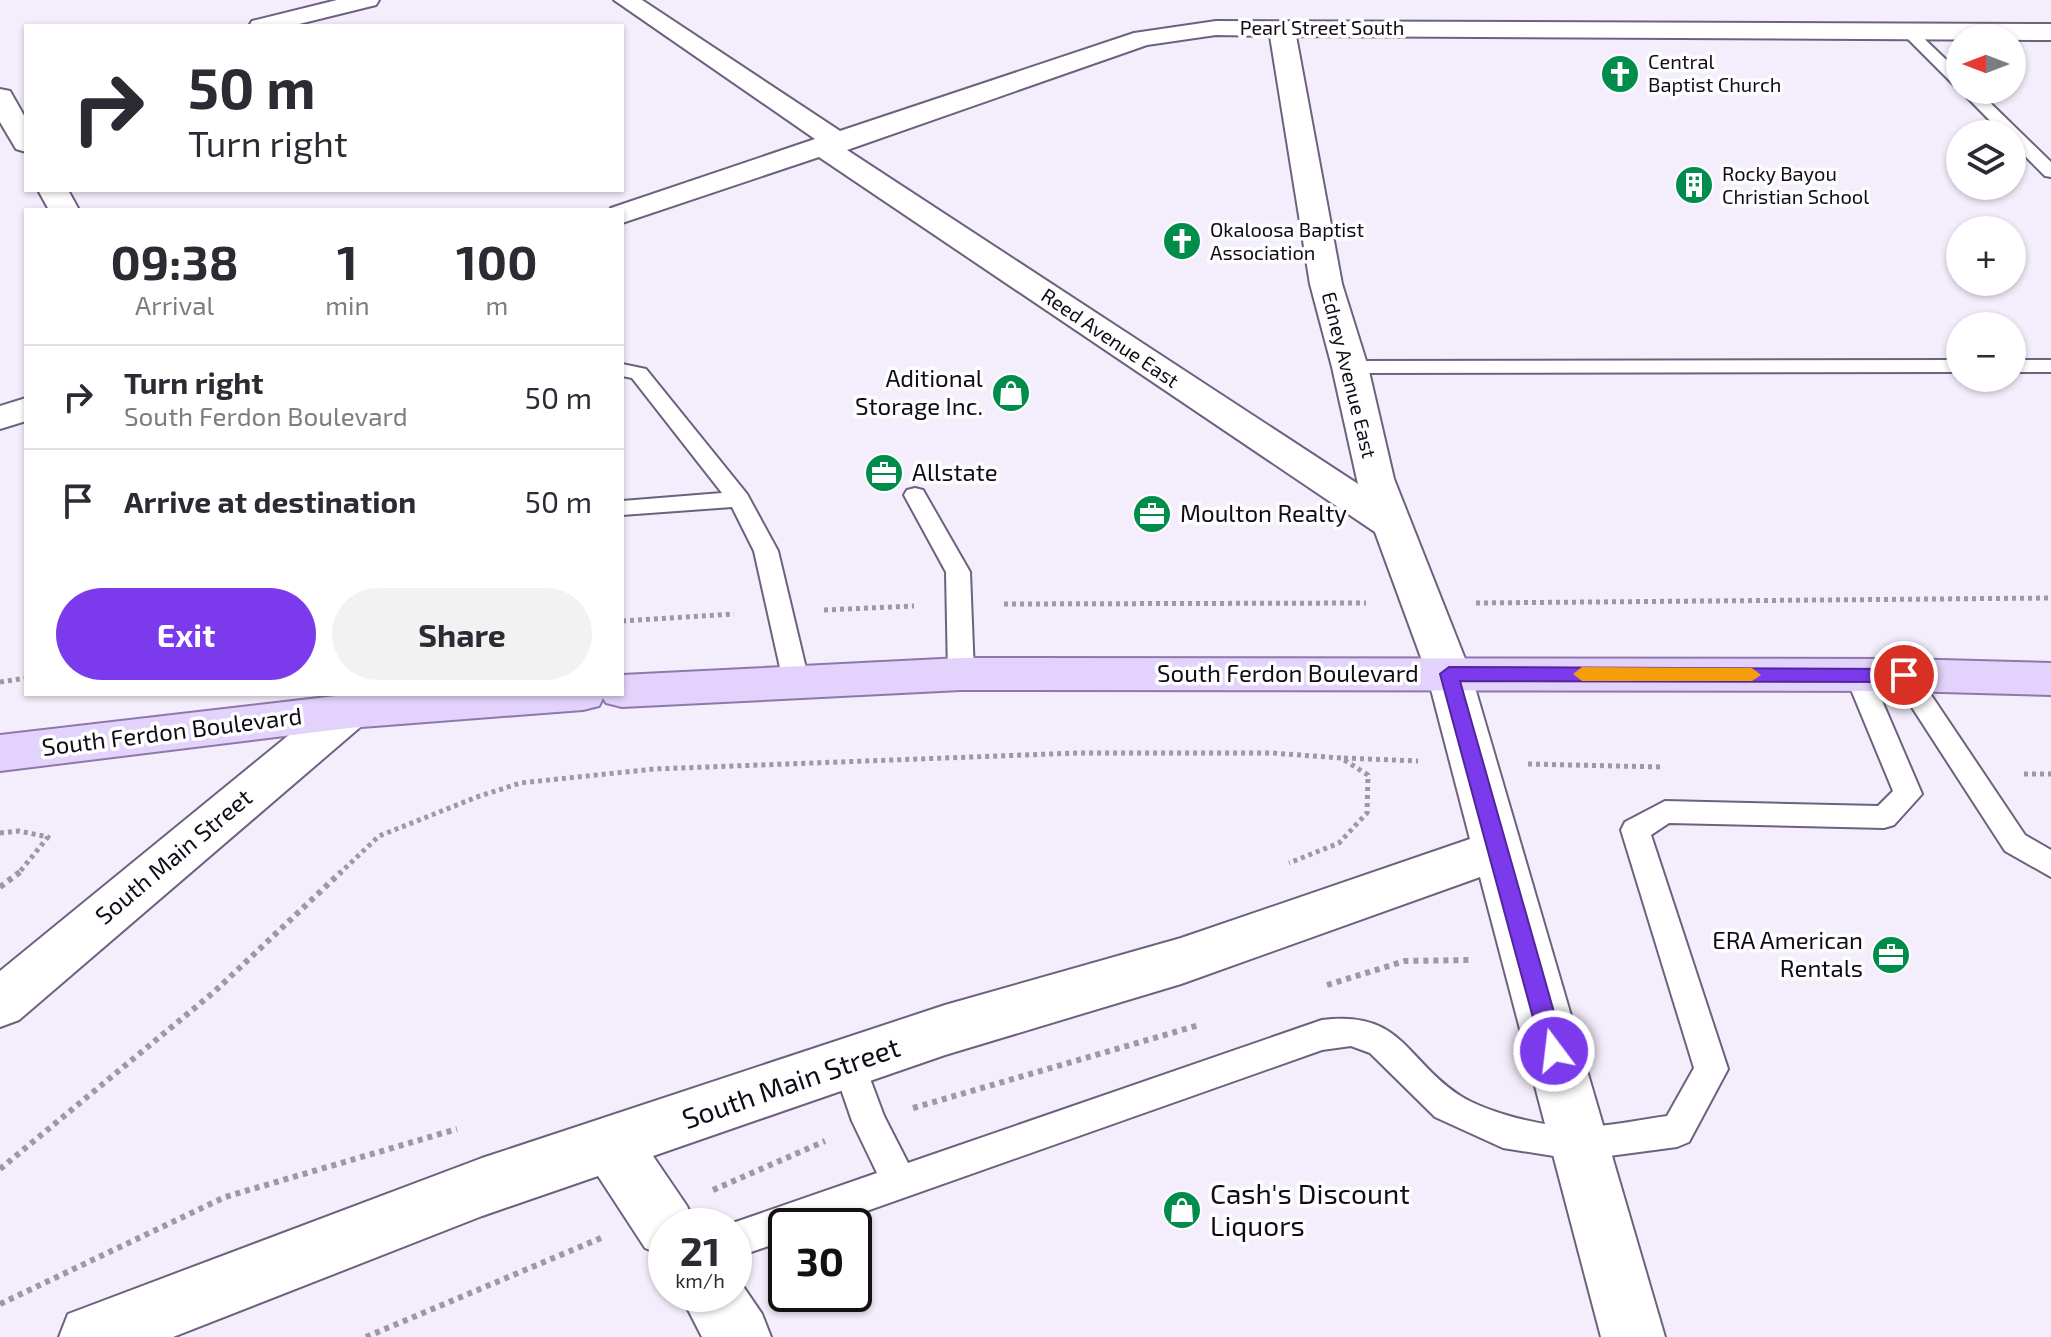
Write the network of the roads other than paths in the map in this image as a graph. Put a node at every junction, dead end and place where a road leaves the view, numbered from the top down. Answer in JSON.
{"nodes":[{"id":1,"x":367,"y":0,"type":"edge"},
{"id":2,"x":626,"y":0,"type":"edge"},
{"id":3,"x":1265,"y":0,"type":"edge"},
{"id":4,"x":269,"y":24,"type":"edge"},
{"id":5,"x":1278,"y":30,"type":"junction"},
{"id":6,"x":1908,"y":31,"type":"junction"},
{"id":7,"x":2051,"y":32,"type":"edge"},
{"id":8,"x":1946,"y":68,"type":"edge"},
{"id":9,"x":24,"y":82,"type":"edge"},
{"id":10,"x":0,"y":88,"type":"edge"},
{"id":11,"x":0,"y":97,"type":"edge"},
{"id":12,"x":1982,"y":104,"type":"edge"},
{"id":13,"x":24,"y":139,"type":"edge"},
{"id":14,"x":832,"y":146,"type":"junction"},
{"id":15,"x":2051,"y":172,"type":"edge"},
{"id":16,"x":624,"y":213,"type":"edge"},
{"id":17,"x":1946,"y":366,"type":"edge"},
{"id":18,"x":2026,"y":366,"type":"edge"},
{"id":19,"x":2051,"y":366,"type":"edge"},
{"id":20,"x":1350,"y":367,"type":"junction"},
{"id":21,"x":624,"y":370,"type":"edge"},
{"id":22,"x":24,"y":410,"type":"edge"},
{"id":23,"x":0,"y":418,"type":"edge"},
{"id":24,"x":915,"y":495,"type":"dead end"},
{"id":25,"x":739,"y":499,"type":"junction"},
{"id":26,"x":624,"y":508,"type":"edge"},
{"id":27,"x":1395,"y":527,"type":"junction"},
{"id":28,"x":961,"y":674,"type":"junction"},
{"id":29,"x":1449,"y":674,"type":"junction"},
{"id":30,"x":1858,"y":675,"type":"junction"},
{"id":31,"x":1904,"y":675,"type":"junction"},
{"id":32,"x":2051,"y":679,"type":"edge"},
{"id":33,"x":796,"y":681,"type":"junction"},
{"id":34,"x":624,"y":691,"type":"edge"},
{"id":35,"x":530,"y":696,"type":"edge"},
{"id":36,"x":344,"y":703,"type":"edge"},
{"id":37,"x":0,"y":753,"type":"edge"},
{"id":38,"x":1498,"y":850,"type":"junction"},
{"id":39,"x":2051,"y":865,"type":"edge"},
{"id":40,"x":0,"y":1003,"type":"edge"},
{"id":41,"x":848,"y":1063,"type":"junction"},
{"id":42,"x":1579,"y":1144,"type":"junction"},
{"id":43,"x":611,"y":1145,"type":"junction"},
{"id":44,"x":899,"y":1182,"type":"junction"},
{"id":45,"x":653,"y":1208,"type":"edge"},
{"id":46,"x":752,"y":1234,"type":"edge"},
{"id":47,"x":723,"y":1312,"type":"edge"},
{"id":48,"x":91,"y":1337,"type":"edge"},
{"id":49,"x":739,"y":1337,"type":"edge"},
{"id":50,"x":1633,"y":1337,"type":"edge"}],
"edges":[{"from":1,"to":4,"type":"street"},
{"from":2,"to":14,"type":"street","name":"Reed Avenue East"},
{"from":3,"to":5,"type":"street","name":"Edney Avenue East"},
{"from":5,"to":6,"type":"street","name":"Pearl Street South"},
{"from":5,"to":14,"type":"street","name":"Pearl Street South"},
{"from":5,"to":20,"type":"street","name":"Edney Avenue East"},
{"from":6,"to":7,"type":"street","name":"Pearl Street South"},
{"from":6,"to":8,"type":"lane"},
{"from":9,"to":10,"type":"street"},
{"from":11,"to":13,"type":"street"},
{"from":12,"to":15,"type":"lane"},
{"from":14,"to":16,"type":"street","name":"Pearl Street South"},
{"from":14,"to":27,"type":"street","name":"Reed Avenue East"},
{"from":17,"to":20,"type":"lane"},
{"from":18,"to":19,"type":"lane"},
{"from":20,"to":27,"type":"street","name":"Edney Avenue East"},
{"from":21,"to":25,"type":"lane"},
{"from":22,"to":23,"type":"street"},
{"from":24,"to":28,"type":"lane"},
{"from":25,"to":26,"type":"lane"},
{"from":25,"to":33,"type":"lane"},
{"from":27,"to":29,"type":"street","name":"Edney Avenue East"},
{"from":28,"to":29,"type":"main road","name":"South Ferdon Boulevard"},
{"from":28,"to":33,"type":"main road","name":"South Ferdon Boulevard"},
{"from":29,"to":30,"type":"main road","name":"South Ferdon Boulevard"},
{"from":29,"to":38,"type":"street","name":"Edney Avenue East"},
{"from":30,"to":31,"type":"main road","name":"South Ferdon Boulevard"},
{"from":30,"to":42,"type":"lane"},
{"from":31,"to":32,"type":"main road","name":"South Ferdon Boulevard"},
{"from":31,"to":39,"type":"lane"},
{"from":33,"to":34,"type":"main road","name":"South Ferdon Boulevard"},
{"from":35,"to":36,"type":"main road","name":"South Ferdon Boulevard"},
{"from":36,"to":37,"type":"main road","name":"South Ferdon Boulevard"},
{"from":36,"to":40,"type":"street","name":"South Main Street"},
{"from":38,"to":41,"type":"street","name":"South Main Street"},
{"from":38,"to":42,"type":"street","name":"Edney Avenue East"},
{"from":41,"to":43,"type":"street","name":"South Main Street"},
{"from":41,"to":44,"type":"lane"},
{"from":42,"to":44,"type":"lane"},
{"from":42,"to":50,"type":"street","name":"Edney Avenue East"},
{"from":43,"to":45,"type":"street"},
{"from":43,"to":48,"type":"street","name":"South Main Street"},
{"from":44,"to":46,"type":"lane"},
{"from":47,"to":49,"type":"street"}]}
